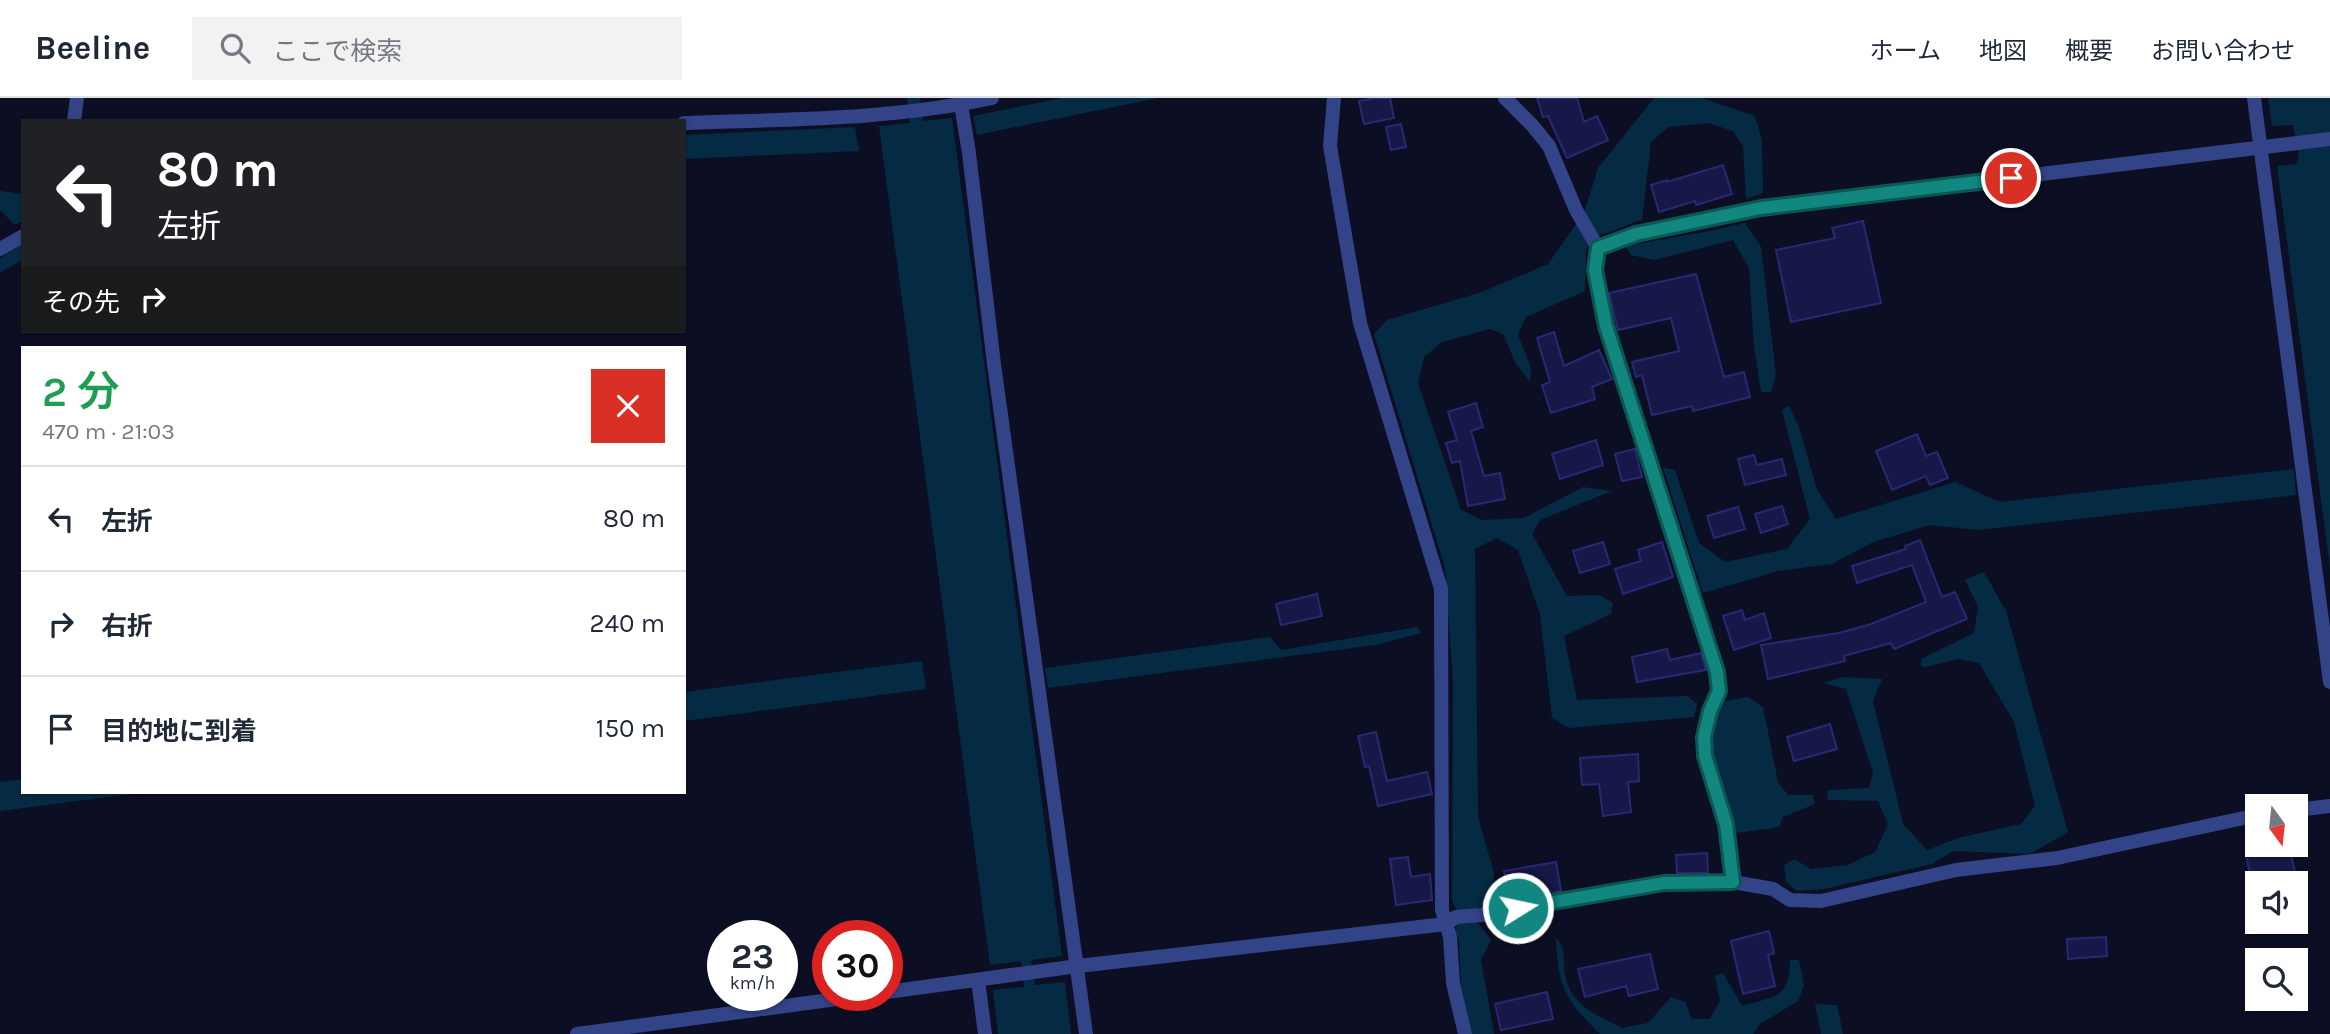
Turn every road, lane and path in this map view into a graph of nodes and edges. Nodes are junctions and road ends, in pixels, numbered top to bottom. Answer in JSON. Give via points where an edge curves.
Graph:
{"nodes":[{"id":1,"x":77,"y":98,"type":"edge"},
{"id":2,"x":992,"y":98,"type":"edge"},
{"id":3,"x":1334,"y":98,"type":"edge"},
{"id":4,"x":1506,"y":98,"type":"edge"},
{"id":5,"x":2254,"y":98,"type":"edge"},
{"id":6,"x":960,"y":101,"type":"edge"},
{"id":7,"x":74,"y":119,"type":"edge"},
{"id":8,"x":686,"y":123,"type":"edge"},
{"id":9,"x":2330,"y":139,"type":"edge"},
{"id":10,"x":2261,"y":148,"type":"junction"},
{"id":11,"x":21,"y":237,"type":"edge"},
{"id":12,"x":1598,"y":248,"type":"junction"},
{"id":13,"x":0,"y":249,"type":"edge"},
{"id":14,"x":2330,"y":682,"type":"edge"},
{"id":15,"x":2330,"y":806,"type":"edge"},
{"id":16,"x":2308,"y":809,"type":"edge"},
{"id":17,"x":2245,"y":818,"type":"edge"},
{"id":18,"x":1733,"y":882,"type":"junction"},
{"id":19,"x":1451,"y":920,"type":"junction"},
{"id":20,"x":1078,"y":966,"type":"junction"},
{"id":21,"x":978,"y":980,"type":"junction"},
{"id":22,"x":903,"y":990,"type":"edge"},
{"id":23,"x":812,"y":1002,"type":"edge"},
{"id":24,"x":577,"y":1034,"type":"edge"},
{"id":25,"x":985,"y":1034,"type":"edge"},
{"id":26,"x":1086,"y":1034,"type":"edge"},
{"id":27,"x":1465,"y":1034,"type":"edge"}],
"edges":[{"from":1,"to":7,"type":"street"},
{"from":2,"to":6,"type":"street"},
{"from":3,"to":19,"type":"street","via":[[1330,146],[1360,323],[1441,589],[1441,910]]},
{"from":4,"to":12,"type":"street","via":[[1549,146]]},
{"from":5,"to":10,"type":"street"},
{"from":6,"to":8,"type":"street","via":[[865,116]]},
{"from":6,"to":20,"type":"street"},
{"from":9,"to":10,"type":"street"},
{"from":10,"to":12,"type":"street","via":[[1761,208],[1636,234]]},
{"from":10,"to":14,"type":"street"},
{"from":11,"to":13,"type":"street"},
{"from":12,"to":18,"type":"street","via":[[1595,270],[1606,326],[1717,672],[1719,691],[1704,737],[1705,756],[1726,824]]},
{"from":15,"to":16,"type":"street"},
{"from":17,"to":18,"type":"street","via":[[2057,858],[1956,870],[1821,901],[1790,900],[1773,889]]},
{"from":18,"to":19,"type":"street","via":[[1664,883]]},
{"from":19,"to":20,"type":"street"},
{"from":19,"to":27,"type":"street","via":[[1453,983]]},
{"from":20,"to":21,"type":"street"},
{"from":20,"to":26,"type":"street"},
{"from":21,"to":22,"type":"street"},
{"from":21,"to":25,"type":"street"},
{"from":23,"to":24,"type":"street"}]}
